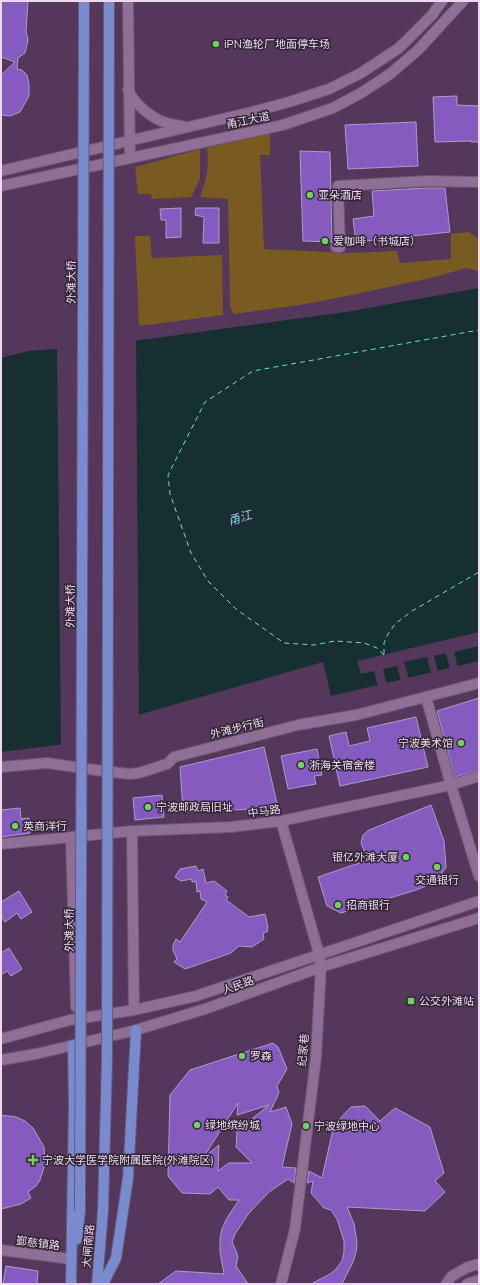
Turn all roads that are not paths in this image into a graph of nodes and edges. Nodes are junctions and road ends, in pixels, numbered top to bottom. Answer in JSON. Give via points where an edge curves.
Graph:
{"nodes":[{"id":1,"x":84,"y":1,"type":"edge"},
{"id":2,"x":108,"y":1,"type":"edge"},
{"id":3,"x":128,"y":1,"type":"edge"},
{"id":4,"x":442,"y":1,"type":"edge"},
{"id":5,"x":463,"y":1,"type":"edge"},
{"id":6,"x":128,"y":90,"type":"junction"},
{"id":7,"x":188,"y":127,"type":"junction"},
{"id":8,"x":129,"y":142,"type":"junction"},
{"id":9,"x":130,"y":158,"type":"junction"},
{"id":10,"x":1,"y":171,"type":"edge"},
{"id":11,"x":479,"y":182,"type":"edge"},
{"id":12,"x":1,"y":186,"type":"edge"},
{"id":13,"x":336,"y":247,"type":"dead end"},
{"id":14,"x":479,"y":683,"type":"edge"},
{"id":15,"x":426,"y":697,"type":"junction"},
{"id":16,"x":1,"y":767,"type":"edge"},
{"id":17,"x":479,"y":776,"type":"edge"},
{"id":18,"x":451,"y":785,"type":"junction"},
{"id":19,"x":281,"y":821,"type":"junction"},
{"id":20,"x":132,"y":831,"type":"junction"},
{"id":21,"x":72,"y":838,"type":"junction"},
{"id":22,"x":1,"y":844,"type":"edge"},
{"id":23,"x":479,"y":876,"type":"edge"},
{"id":24,"x":479,"y":901,"type":"edge"},
{"id":25,"x":479,"y":918,"type":"edge"},
{"id":26,"x":319,"y":954,"type":"junction"},
{"id":27,"x":321,"y":967,"type":"junction"},
{"id":28,"x":134,"y":1010,"type":"junction"},
{"id":29,"x":76,"y":1019,"type":"junction"},
{"id":30,"x":136,"y":1030,"type":"junction"},
{"id":31,"x":1,"y":1039,"type":"edge"},
{"id":32,"x":73,"y":1045,"type":"junction"},
{"id":33,"x":1,"y":1060,"type":"edge"},
{"id":34,"x":80,"y":1211,"type":"joint"},
{"id":35,"x":1,"y":1250,"type":"edge"},
{"id":36,"x":71,"y":1259,"type":"junction"},
{"id":37,"x":479,"y":1264,"type":"edge"},
{"id":38,"x":479,"y":1280,"type":"edge"},
{"id":39,"x":72,"y":1284,"type":"edge"},
{"id":40,"x":97,"y":1284,"type":"edge"},
{"id":41,"x":103,"y":1284,"type":"edge"},
{"id":42,"x":281,"y":1284,"type":"edge"},
{"id":43,"x":446,"y":1284,"type":"edge"},
{"id":44,"x":467,"y":1284,"type":"edge"}],
"edges":[{"from":1,"to":34,"type":"main road","name":"外滩大桥","bridge":true},
{"from":2,"to":40,"type":"main road","name":"大闸南路","bridge":true,"via":[[107,1060],[104,1210]]},
{"from":3,"to":6,"type":"street"},
{"from":4,"to":7,"type":"street","name":"甬江大道","via":[[432,15],[399,48],[329,89],[252,112]]},
{"from":5,"to":9,"type":"street","name":"甬江大道","via":[[418,50],[390,74],[333,108],[283,125]]},
{"from":6,"to":7,"type":"street","via":[[149,114],[161,121]]},
{"from":6,"to":8,"type":"street"},
{"from":7,"to":8,"type":"street","name":"甬江大道"},
{"from":8,"to":9,"type":"street"},
{"from":8,"to":10,"type":"street","name":"甬江大道"},
{"from":9,"to":12,"type":"street","name":"甬江大道"},
{"from":11,"to":13,"type":"street","via":[[426,181],[338,186],[340,247]]},
{"from":14,"to":15,"type":"street","name":"外滩步行街"},
{"from":15,"to":16,"type":"street","name":"外滩步行街","via":[[356,716],[298,725],[174,757],[167,764],[139,773],[47,764]]},
{"from":15,"to":18,"type":"street"},
{"from":17,"to":18,"type":"street","name":"中马路"},
{"from":18,"to":19,"type":"street","name":"中马路"},
{"from":18,"to":23,"type":"street"},
{"from":19,"to":20,"type":"street","name":"中马路","via":[[231,827]]},
{"from":19,"to":26,"type":"street","name":"纪家巷"},
{"from":20,"to":21,"type":"street","name":"中马路"},
{"from":20,"to":28,"type":"street"},
{"from":21,"to":22,"type":"street","name":"中马路"},
{"from":21,"to":29,"type":"street"},
{"from":24,"to":26,"type":"street","name":"人民路"},
{"from":25,"to":27,"type":"street","name":"人民路"},
{"from":26,"to":27,"type":"street","name":"纪家巷"},
{"from":26,"to":28,"type":"street","name":"人民路","via":[[196,996]]},
{"from":27,"to":30,"type":"street","name":"人民路","via":[[205,1009]]},
{"from":27,"to":42,"type":"street","name":"纪家巷","via":[[316,1057],[295,1229]]},
{"from":28,"to":29,"type":"street","name":"人民路"},
{"from":29,"to":31,"type":"street","name":"人民路"},
{"from":30,"to":32,"type":"street","name":"人民路"},
{"from":30,"to":41,"type":"main road","via":[[128,1178],[116,1258]]},
{"from":32,"to":33,"type":"street","name":"人民路"},
{"from":32,"to":36,"type":"main road"},
{"from":34,"to":39,"type":"main road","name":"大闸南路"},
{"from":35,"to":36,"type":"street","name":"鄞慈镇路"},
{"from":36,"to":39,"type":"main road"},
{"from":37,"to":43,"type":"street","via":[[452,1276]]},
{"from":38,"to":44,"type":"street"}]}
